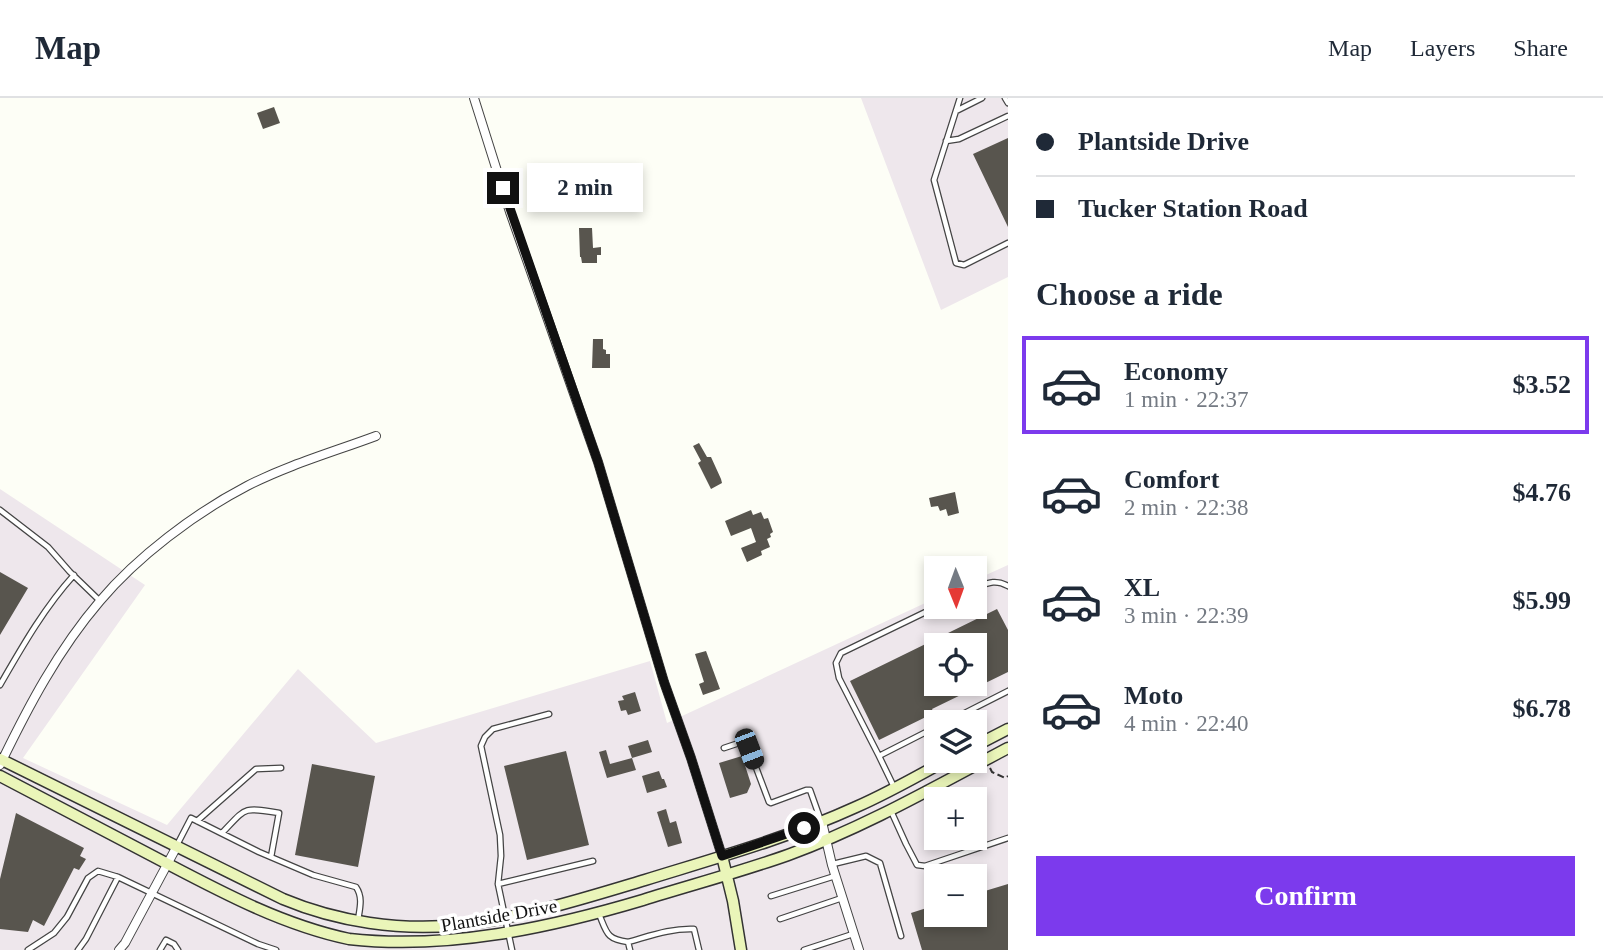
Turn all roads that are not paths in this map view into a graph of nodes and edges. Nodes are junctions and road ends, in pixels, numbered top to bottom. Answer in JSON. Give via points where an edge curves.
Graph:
{"nodes":[{"id":1,"x":474,"y":98,"type":"edge"},
{"id":2,"x":960,"y":98,"type":"edge"},
{"id":3,"x":982,"y":98,"type":"edge"},
{"id":4,"x":1005,"y":98,"type":"edge"},
{"id":5,"x":1008,"y":103,"type":"edge"},
{"id":6,"x":956,"y":111,"type":"junction"},
{"id":7,"x":1008,"y":116,"type":"edge"},
{"id":8,"x":946,"y":141,"type":"junction"},
{"id":9,"x":1008,"y":243,"type":"edge"},
{"id":10,"x":376,"y":436,"type":"dead end"},
{"id":11,"x":0,"y":510,"type":"edge"},
{"id":12,"x":74,"y":575,"type":"junction"},
{"id":13,"x":987,"y":584,"type":"edge"},
{"id":14,"x":1008,"y":586,"type":"edge"},
{"id":15,"x":100,"y":601,"type":"junction"},
{"id":16,"x":924,"y":613,"type":"edge"},
{"id":17,"x":0,"y":685,"type":"edge"},
{"id":18,"x":1008,"y":691,"type":"edge"},
{"id":19,"x":971,"y":710,"type":"edge"},
{"id":20,"x":549,"y":714,"type":"dead end"},
{"id":21,"x":1008,"y":729,"type":"edge"},
{"id":22,"x":924,"y":733,"type":"edge"},
{"id":23,"x":987,"y":740,"type":"edge"},
{"id":24,"x":724,"y":748,"type":"dead end"},
{"id":25,"x":1008,"y":748,"type":"edge"},
{"id":26,"x":879,"y":756,"type":"junction"},
{"id":27,"x":1,"y":761,"type":"edge"},
{"id":28,"x":281,"y":768,"type":"dead end"},
{"id":29,"x":924,"y":773,"type":"edge"},
{"id":30,"x":951,"y":773,"type":"edge"},
{"id":31,"x":0,"y":776,"type":"edge"},
{"id":32,"x":953,"y":777,"type":"junction"},
{"id":33,"x":895,"y":788,"type":"junction"},
{"id":34,"x":891,"y":811,"type":"junction"},
{"id":35,"x":197,"y":821,"type":"junction"},
{"id":36,"x":821,"y":822,"type":"junction"},
{"id":37,"x":222,"y":833,"type":"junction"},
{"id":38,"x":1008,"y":838,"type":"edge"},
{"id":39,"x":826,"y":839,"type":"junction"},
{"id":40,"x":177,"y":846,"type":"junction"},
{"id":41,"x":722,"y":856,"type":"junction"},
{"id":42,"x":271,"y":857,"type":"junction"},
{"id":43,"x":593,"y":861,"type":"dead end"},
{"id":44,"x":167,"y":863,"type":"junction"},
{"id":45,"x":832,"y":864,"type":"junction"},
{"id":46,"x":727,"y":874,"type":"junction"},
{"id":47,"x":836,"y":876,"type":"junction"},
{"id":48,"x":118,"y":877,"type":"junction"},
{"id":49,"x":498,"y":884,"type":"junction"},
{"id":50,"x":152,"y":892,"type":"junction"},
{"id":51,"x":771,"y":896,"type":"dead end"},
{"id":52,"x":843,"y":898,"type":"junction"},
{"id":53,"x":599,"y":913,"type":"junction"},
{"id":54,"x":505,"y":916,"type":"junction"},
{"id":55,"x":780,"y":919,"type":"dead end"},
{"id":56,"x":358,"y":921,"type":"junction"},
{"id":57,"x":508,"y":934,"type":"junction"},
{"id":58,"x":854,"y":934,"type":"junction"},
{"id":59,"x":901,"y":936,"type":"dead end"},
{"id":60,"x":628,"y":942,"type":"junction"},
{"id":61,"x":28,"y":950,"type":"edge"},
{"id":62,"x":78,"y":950,"type":"edge"},
{"id":63,"x":119,"y":950,"type":"edge"},
{"id":64,"x":160,"y":950,"type":"edge"},
{"id":65,"x":178,"y":950,"type":"edge"},
{"id":66,"x":276,"y":950,"type":"edge"},
{"id":67,"x":512,"y":950,"type":"edge"},
{"id":68,"x":630,"y":950,"type":"edge"},
{"id":69,"x":699,"y":950,"type":"edge"},
{"id":70,"x":740,"y":950,"type":"edge"},
{"id":71,"x":804,"y":950,"type":"edge"},
{"id":72,"x":859,"y":950,"type":"edge"}],
"edges":[{"from":1,"to":41,"type":"street","via":[[598,462]]},
{"from":2,"to":6,"type":"lane"},
{"from":3,"to":6,"type":"lane"},
{"from":4,"to":5,"type":"lane"},
{"from":6,"to":8,"type":"lane"},
{"from":7,"to":8,"type":"lane"},
{"from":8,"to":9,"type":"lane","via":[[934,180],[956,263],[964,265]]},
{"from":10,"to":15,"type":"street","via":[[247,486],[207,509],[165,539]]},
{"from":11,"to":12,"type":"lane","via":[[48,547]]},
{"from":12,"to":15,"type":"lane"},
{"from":12,"to":17,"type":"lane"},
{"from":13,"to":14,"type":"lane"},
{"from":15,"to":27,"type":"street","via":[[41,685]]},
{"from":16,"to":26,"type":"lane","via":[[841,653],[836,663],[839,678]]},
{"from":18,"to":19,"type":"lane"},
{"from":20,"to":49,"type":"lane","via":[[493,729],[481,746],[500,835]]},
{"from":21,"to":23,"type":"street"},
{"from":22,"to":26,"type":"lane"},
{"from":24,"to":36,"type":"lane","via":[[739,743],[749,749],[771,803],[810,790]]},
{"from":25,"to":32,"type":"street","name":"Plantside Drive"},
{"from":26,"to":33,"type":"lane"},
{"from":27,"to":40,"type":"street","name":"Plantside Drive"},
{"from":28,"to":35,"type":"lane","via":[[256,769]]},
{"from":29,"to":33,"type":"street","name":"Plantside Drive"},
{"from":30,"to":32,"type":"street"},
{"from":31,"to":44,"type":"street","name":"Plantside Drive"},
{"from":32,"to":34,"type":"street","name":"Plantside Drive"},
{"from":33,"to":36,"type":"street","name":"Plantside Drive"},
{"from":34,"to":38,"type":"lane","via":[[917,865]]},
{"from":34,"to":39,"type":"street","name":"Plantside Drive"},
{"from":35,"to":37,"type":"lane"},
{"from":35,"to":40,"type":"lane","via":[[191,818]]},
{"from":36,"to":39,"type":"street"},
{"from":36,"to":41,"type":"street","name":"Plantside Drive"},
{"from":37,"to":42,"type":"lane"},
{"from":37,"to":42,"type":"lane","via":[[251,808],[279,813]]},
{"from":39,"to":45,"type":"street"},
{"from":39,"to":46,"type":"street","name":"Plantside Drive"},
{"from":40,"to":44,"type":"street"},
{"from":40,"to":56,"type":"street","name":"Plantside Drive","via":[[283,899]]},
{"from":41,"to":46,"type":"street"},
{"from":41,"to":54,"type":"street","name":"Plantside Drive","via":[[598,894]]},
{"from":42,"to":56,"type":"lane","via":[[356,887],[360,893]]},
{"from":43,"to":49,"type":"lane"},
{"from":44,"to":50,"type":"street"},
{"from":44,"to":57,"type":"street","name":"Plantside Drive","via":[[276,917],[350,939],[428,945]]},
{"from":45,"to":47,"type":"street"},
{"from":45,"to":59,"type":"lane","via":[[866,856],[880,863]]},
{"from":46,"to":53,"type":"street","name":"Plantside Drive"},
{"from":46,"to":70,"type":"street"},
{"from":47,"to":51,"type":"lane"},
{"from":47,"to":52,"type":"street"},
{"from":48,"to":50,"type":"lane"},
{"from":48,"to":61,"type":"lane","via":[[98,871],[88,878],[54,933]]},
{"from":48,"to":62,"type":"lane"},
{"from":49,"to":54,"type":"lane"},
{"from":50,"to":63,"type":"street"},
{"from":50,"to":66,"type":"lane"},
{"from":52,"to":55,"type":"lane"},
{"from":52,"to":58,"type":"street"},
{"from":53,"to":57,"type":"street","name":"Plantside Drive"},
{"from":53,"to":60,"type":"lane","via":[[607,934]]},
{"from":54,"to":56,"type":"street","name":"Plantside Drive","via":[[430,926]]},
{"from":54,"to":57,"type":"lane"},
{"from":57,"to":67,"type":"lane"},
{"from":58,"to":71,"type":"lane"},
{"from":58,"to":72,"type":"street"},
{"from":60,"to":68,"type":"lane"},
{"from":60,"to":69,"type":"lane","via":[[669,930],[694,929]]},
{"from":64,"to":65,"type":"lane","via":[[166,940]]}]}
